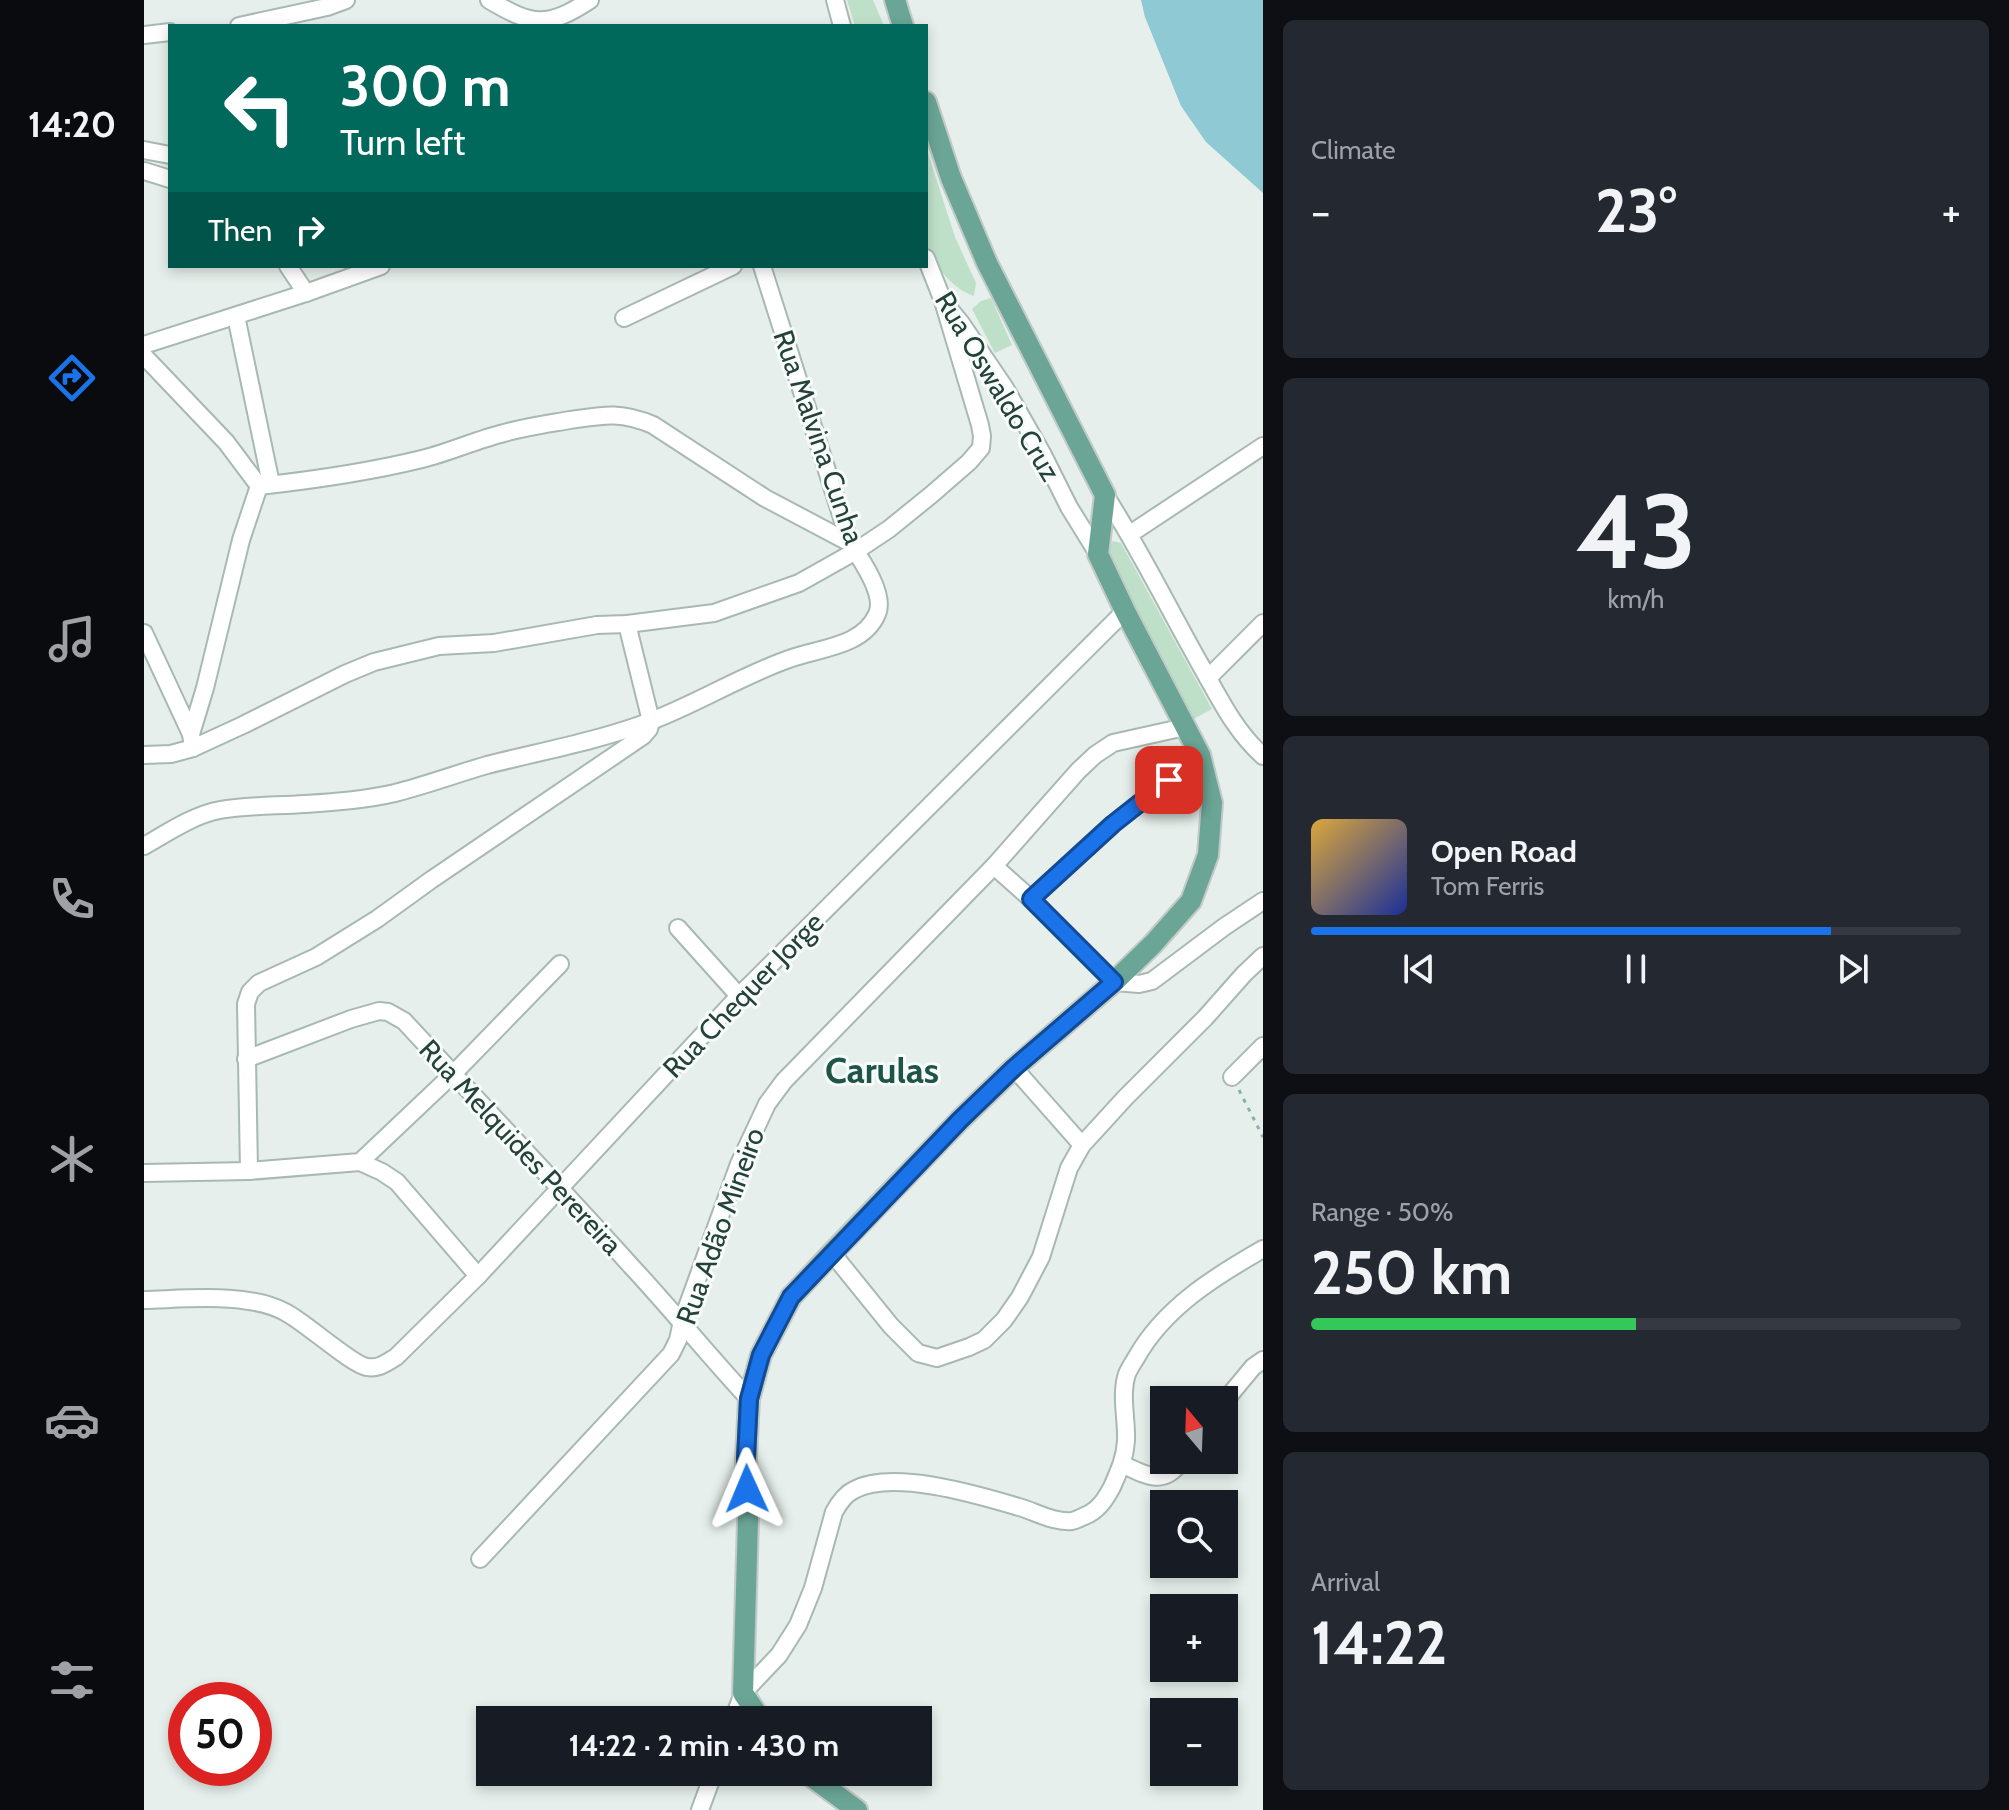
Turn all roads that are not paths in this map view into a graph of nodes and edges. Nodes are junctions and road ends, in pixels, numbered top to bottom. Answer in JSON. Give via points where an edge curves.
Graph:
{"nodes":[{"id":1,"x":346,"y":0,"type":"edge"},
{"id":2,"x":489,"y":0,"type":"edge"},
{"id":3,"x":590,"y":0,"type":"edge"},
{"id":4,"x":835,"y":0,"type":"edge"},
{"id":5,"x":895,"y":0,"type":"edge"},
{"id":6,"x":248,"y":24,"type":"edge"},
{"id":7,"x":841,"y":24,"type":"edge"},
{"id":8,"x":902,"y":24,"type":"edge"},
{"id":9,"x":168,"y":32,"type":"edge"},
{"id":10,"x":144,"y":35,"type":"edge"},
{"id":11,"x":928,"y":108,"type":"edge"},
{"id":12,"x":144,"y":150,"type":"edge"},
{"id":13,"x":168,"y":155,"type":"edge"},
{"id":14,"x":144,"y":171,"type":"edge"},
{"id":15,"x":168,"y":178,"type":"edge"},
{"id":16,"x":928,"y":263,"type":"edge"},
{"id":17,"x":289,"y":268,"type":"edge"},
{"id":18,"x":375,"y":268,"type":"edge"},
{"id":19,"x":729,"y":268,"type":"edge"},
{"id":20,"x":763,"y":268,"type":"edge"},
{"id":21,"x":306,"y":293,"type":"junction"},
{"id":22,"x":943,"y":301,"type":"junction"},
{"id":23,"x":236,"y":316,"type":"junction"},
{"id":24,"x":624,"y":318,"type":"dead end"},
{"id":25,"x":144,"y":345,"type":"edge"},
{"id":26,"x":144,"y":356,"type":"edge"},
{"id":27,"x":1263,"y":446,"type":"edge"},
{"id":28,"x":265,"y":485,"type":"junction"},
{"id":29,"x":1105,"y":495,"type":"junction"},
{"id":30,"x":1130,"y":534,"type":"junction"},
{"id":31,"x":853,"y":547,"type":"junction"},
{"id":32,"x":1098,"y":554,"type":"junction"},
{"id":33,"x":1125,"y":611,"type":"junction"},
{"id":34,"x":1263,"y":623,"type":"edge"},
{"id":35,"x":627,"y":624,"type":"junction"},
{"id":36,"x":144,"y":633,"type":"edge"},
{"id":37,"x":1208,"y":678,"type":"junction"},
{"id":38,"x":651,"y":721,"type":"junction"},
{"id":39,"x":1185,"y":727,"type":"junction"},
{"id":40,"x":192,"y":741,"type":"junction"},
{"id":41,"x":144,"y":755,"type":"edge"},
{"id":42,"x":1200,"y":755,"type":"junction"},
{"id":43,"x":1263,"y":756,"type":"edge"},
{"id":44,"x":144,"y":846,"type":"edge"},
{"id":45,"x":994,"y":866,"type":"junction"},
{"id":46,"x":1031,"y":899,"type":"junction"},
{"id":47,"x":1263,"y":901,"type":"edge"},
{"id":48,"x":678,"y":928,"type":"dead end"},
{"id":49,"x":1263,"y":956,"type":"edge"},
{"id":50,"x":560,"y":964,"type":"dead end"},
{"id":51,"x":1114,"y":982,"type":"junction"},
{"id":52,"x":739,"y":996,"type":"junction"},
{"id":53,"x":1263,"y":1046,"type":"edge"},
{"id":54,"x":246,"y":1059,"type":"junction"},
{"id":55,"x":1014,"y":1068,"type":"junction"},
{"id":56,"x":453,"y":1074,"type":"junction"},
{"id":57,"x":1232,"y":1077,"type":"road end"},
{"id":58,"x":1082,"y":1145,"type":"junction"},
{"id":59,"x":360,"y":1162,"type":"junction"},
{"id":60,"x":249,"y":1171,"type":"junction"},
{"id":61,"x":144,"y":1173,"type":"edge"},
{"id":62,"x":560,"y":1187,"type":"junction"},
{"id":63,"x":1263,"y":1249,"type":"edge"},
{"id":64,"x":832,"y":1253,"type":"junction"},
{"id":65,"x":478,"y":1276,"type":"junction"},
{"id":66,"x":144,"y":1300,"type":"edge"},
{"id":67,"x":682,"y":1321,"type":"junction"},
{"id":68,"x":1263,"y":1360,"type":"edge"},
{"id":69,"x":1237,"y":1386,"type":"edge"},
{"id":70,"x":749,"y":1399,"type":"junction"},
{"id":71,"x":1122,"y":1464,"type":"junction"},
{"id":72,"x":1169,"y":1474,"type":"edge"},
{"id":73,"x":480,"y":1559,"type":"dead end"},
{"id":74,"x":743,"y":1693,"type":"junction"},
{"id":75,"x":738,"y":1706,"type":"edge"},
{"id":76,"x":752,"y":1706,"type":"edge"},
{"id":77,"x":709,"y":1786,"type":"edge"},
{"id":78,"x":824,"y":1786,"type":"edge"},
{"id":79,"x":700,"y":1810,"type":"edge"},
{"id":80,"x":857,"y":1810,"type":"edge"}],
"edges":[{"from":1,"to":6,"type":"street"},
{"from":2,"to":3,"type":"street","via":[[524,19],[549,20]]},
{"from":4,"to":7,"type":"street"},
{"from":5,"to":8,"type":"main road"},
{"from":9,"to":10,"type":"street"},
{"from":11,"to":29,"type":"main road","via":[[987,263]]},
{"from":12,"to":13,"type":"street"},
{"from":14,"to":15,"type":"street"},
{"from":16,"to":22,"type":"street","name":"Rua Oswaldo Cruz"},
{"from":17,"to":21,"type":"street"},
{"from":18,"to":21,"type":"street"},
{"from":19,"to":24,"type":"street"},
{"from":20,"to":31,"type":"street","name":"Rua Malvina Cunha"},
{"from":21,"to":23,"type":"street"},
{"from":22,"to":31,"type":"street","via":[[980,425],[981,448],[889,529]]},
{"from":22,"to":32,"type":"street","name":"Rua Oswaldo Cruz","via":[[1005,388]]},
{"from":23,"to":25,"type":"street"},
{"from":23,"to":28,"type":"street"},
{"from":26,"to":28,"type":"street"},
{"from":27,"to":30,"type":"street"},
{"from":28,"to":31,"type":"street","via":[[398,465],[531,426],[620,415],[653,425]]},
{"from":28,"to":40,"type":"street","via":[[241,540]]},
{"from":29,"to":30,"type":"street"},
{"from":29,"to":32,"type":"main road"},
{"from":30,"to":37,"type":"street"},
{"from":31,"to":35,"type":"street","via":[[799,583],[714,613]]},
{"from":31,"to":38,"type":"street","name":"Rua Malvina Cunha","via":[[880,607],[862,633],[789,659]]},
{"from":32,"to":33,"type":"main road"},
{"from":33,"to":39,"type":"main road"},
{"from":33,"to":52,"type":"street","name":"Rua Chequer Jorge"},
{"from":34,"to":37,"type":"street"},
{"from":35,"to":38,"type":"street"},
{"from":35,"to":40,"type":"street","via":[[439,646],[374,662],[243,725]]},
{"from":36,"to":40,"type":"street"},
{"from":37,"to":43,"type":"street","via":[[1235,726]]},
{"from":38,"to":44,"type":"street","via":[[360,800],[218,810]]},
{"from":38,"to":54,"type":"street","via":[[643,736],[617,755],[377,919],[316,957],[259,983],[246,1004]]},
{"from":39,"to":42,"type":"main road"},
{"from":39,"to":45,"type":"street","name":"Rua Adão Mineiro","via":[[1113,743],[1095,755]]},
{"from":40,"to":41,"type":"street","via":[[171,754]]},
{"from":42,"to":46,"type":"street"},
{"from":42,"to":51,"type":"main road","via":[[1212,803],[1208,855],[1191,901]]},
{"from":45,"to":46,"type":"street"},
{"from":45,"to":67,"type":"street","name":"Rua Adão Mineiro","via":[[767,1104],[739,1164]]},
{"from":46,"to":51,"type":"street"},
{"from":47,"to":51,"type":"street","via":[[1152,981]]},
{"from":48,"to":52,"type":"street"},
{"from":49,"to":58,"type":"street"},
{"from":50,"to":56,"type":"street"},
{"from":51,"to":55,"type":"main road"},
{"from":52,"to":62,"type":"street","name":"Rua Chequer Jorge"},
{"from":53,"to":57,"type":"street"},
{"from":54,"to":56,"type":"street","name":"Rua Melquides Perereira","via":[[379,1011],[404,1021]]},
{"from":54,"to":60,"type":"street"},
{"from":55,"to":58,"type":"street"},
{"from":55,"to":64,"type":"main road"},
{"from":56,"to":59,"type":"street"},
{"from":56,"to":62,"type":"street","name":"Rua Melquides Perereira"},
{"from":58,"to":64,"type":"street","via":[[1069,1168],[1041,1257],[1020,1297],[984,1340],[969,1347],[937,1358],[918,1353]]},
{"from":59,"to":60,"type":"street"},
{"from":59,"to":65,"type":"street","via":[[397,1182]]},
{"from":60,"to":61,"type":"street"},
{"from":62,"to":65,"type":"street","name":"Rua Chequer Jorge"},
{"from":62,"to":67,"type":"street","name":"Rua Melquides Perereira"},
{"from":63,"to":71,"type":"street","via":[[1198,1290],[1145,1343],[1127,1374]]},
{"from":64,"to":70,"type":"main road","via":[[791,1297],[761,1355]]},
{"from":65,"to":66,"type":"street","name":"Rua Chequer Jorge","via":[[396,1357],[369,1368],[267,1303]]},
{"from":67,"to":70,"type":"street","name":"Rua Melquides Perereira"},
{"from":67,"to":73,"type":"street","name":"Rua Adão Mineiro","via":[[678,1340],[662,1365]]},
{"from":68,"to":69,"type":"street"},
{"from":70,"to":74,"type":"main road"},
{"from":71,"to":72,"type":"street","via":[[1146,1475]]},
{"from":71,"to":74,"type":"street","via":[[1106,1499],[1072,1521],[930,1485],[873,1482],[851,1490],[834,1512],[798,1625],[779,1655]]},
{"from":74,"to":75,"type":"street"},
{"from":74,"to":76,"type":"main road"},
{"from":77,"to":79,"type":"street"},
{"from":78,"to":80,"type":"main road"}]}
